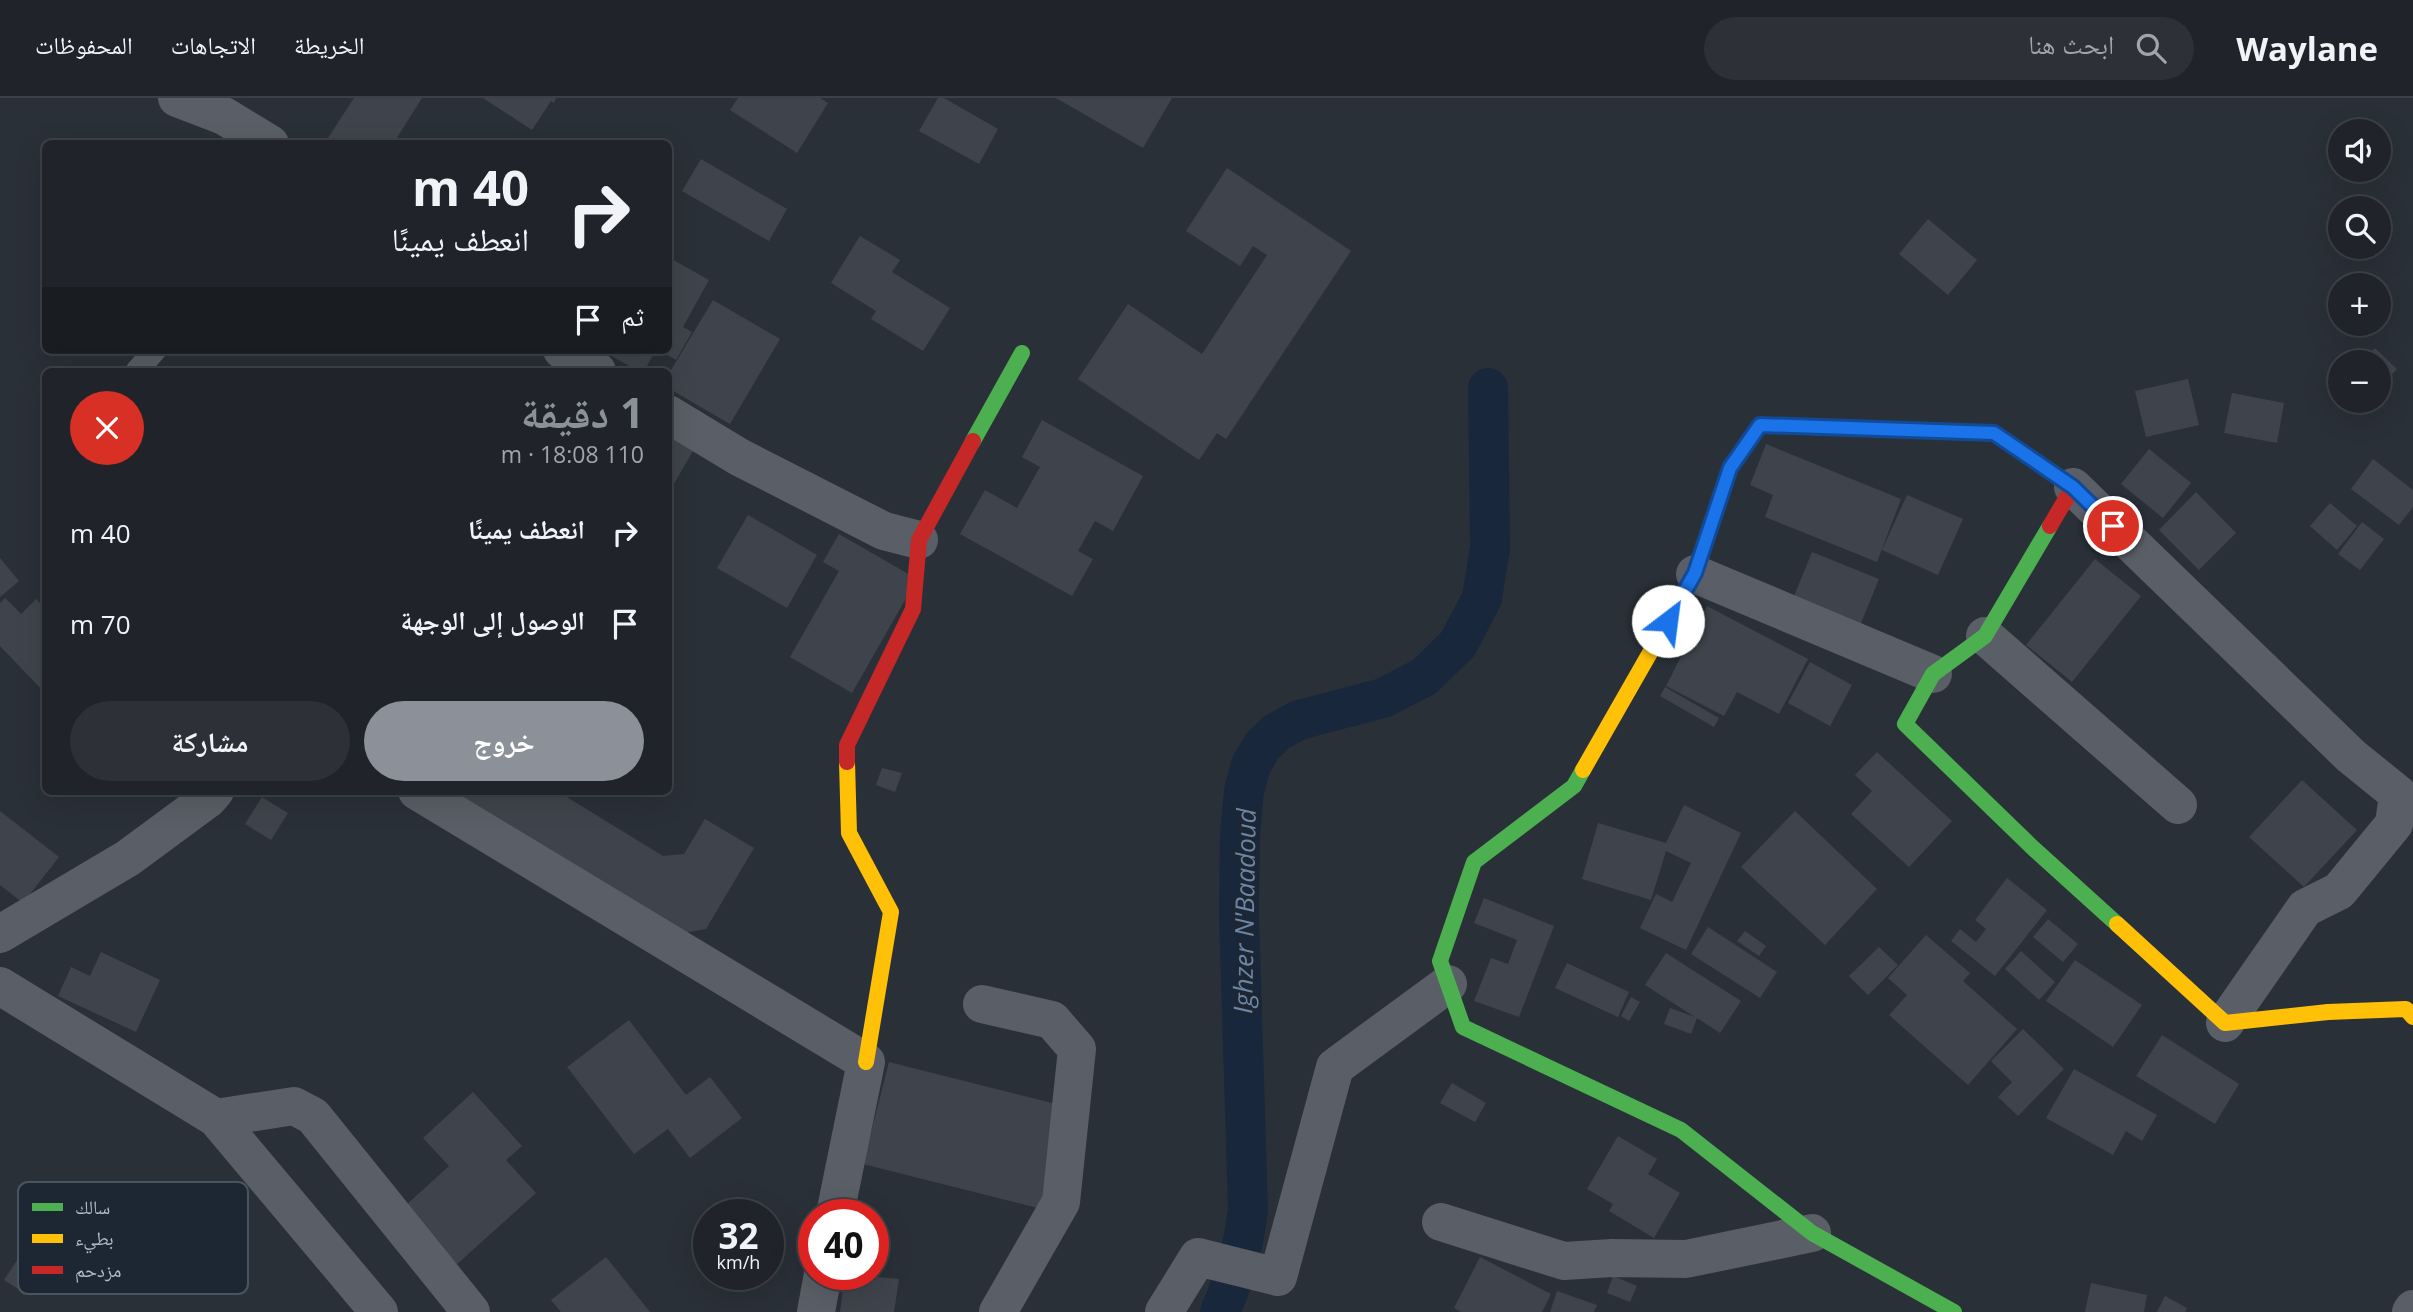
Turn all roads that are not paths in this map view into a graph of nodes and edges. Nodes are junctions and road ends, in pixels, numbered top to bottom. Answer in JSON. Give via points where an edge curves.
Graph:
{"nodes":[{"id":1,"x":177,"y":98,"type":"edge"},
{"id":2,"x":260,"y":140,"type":"edge"},
{"id":3,"x":1022,"y":353,"type":"dead end"},
{"id":4,"x":152,"y":354,"type":"edge"},
{"id":5,"x":569,"y":354,"type":"edge"},
{"id":6,"x":140,"y":368,"type":"edge"},
{"id":7,"x":592,"y":368,"type":"edge"},
{"id":8,"x":672,"y":416,"type":"edge"},
{"id":9,"x":2073,"y":487,"type":"junction"},
{"id":10,"x":919,"y":540,"type":"junction"},
{"id":11,"x":1695,"y":573,"type":"junction"},
{"id":12,"x":1985,"y":636,"type":"junction"},
{"id":13,"x":1933,"y":674,"type":"junction"},
{"id":14,"x":212,"y":795,"type":"edge"},
{"id":15,"x":424,"y":795,"type":"edge"},
{"id":16,"x":2178,"y":805,"type":"dead end"},
{"id":17,"x":0,"y":934,"type":"edge"},
{"id":18,"x":1448,"y":984,"type":"junction"},
{"id":19,"x":0,"y":986,"type":"edge"},
{"id":20,"x":982,"y":1004,"type":"dead end"},
{"id":21,"x":2413,"y":1017,"type":"edge"},
{"id":22,"x":2225,"y":1023,"type":"junction"},
{"id":23,"x":866,"y":1062,"type":"junction"},
{"id":24,"x":216,"y":1118,"type":"junction"},
{"id":25,"x":838,"y":1199,"type":"edge"},
{"id":26,"x":1441,"y":1222,"type":"dead end"},
{"id":27,"x":1812,"y":1233,"type":"junction"},
{"id":28,"x":820,"y":1290,"type":"edge"},
{"id":29,"x":379,"y":1312,"type":"edge"},
{"id":30,"x":471,"y":1312,"type":"edge"},
{"id":31,"x":816,"y":1312,"type":"edge"},
{"id":32,"x":998,"y":1312,"type":"edge"},
{"id":33,"x":1164,"y":1312,"type":"edge"},
{"id":34,"x":1954,"y":1312,"type":"edge"}],
"edges":[{"from":1,"to":2,"type":"street","via":[[224,116]]},
{"from":3,"to":10,"type":"street"},
{"from":4,"to":6,"type":"lane"},
{"from":5,"to":7,"type":"street"},
{"from":8,"to":10,"type":"street","via":[[739,457],[884,531]]},
{"from":9,"to":11,"type":"street","via":[[1994,433],[1760,425],[1730,468]]},
{"from":9,"to":12,"type":"street"},
{"from":9,"to":22,"type":"street","via":[[2351,756],[2398,794],[2394,824],[2339,891],[2305,908]]},
{"from":10,"to":23,"type":"street","via":[[913,609],[848,745],[849,833],[891,912]]},
{"from":11,"to":13,"type":"street"},
{"from":11,"to":18,"type":"street","via":[[1574,786],[1474,862],[1440,961]]},
{"from":12,"to":13,"type":"street"},
{"from":12,"to":16,"type":"street"},
{"from":13,"to":22,"type":"street","via":[[1905,724]]},
{"from":14,"to":17,"type":"street","via":[[128,858]]},
{"from":15,"to":23,"type":"street"},
{"from":18,"to":27,"type":"street","via":[[1463,1027],[1681,1130]]},
{"from":18,"to":33,"type":"street","via":[[1335,1067],[1278,1277],[1198,1257]]},
{"from":19,"to":24,"type":"street"},
{"from":20,"to":32,"type":"street","via":[[1052,1020],[1077,1049],[1061,1202]]},
{"from":21,"to":22,"type":"street","via":[[2406,1009]]},
{"from":23,"to":25,"type":"street"},
{"from":24,"to":29,"type":"street"},
{"from":24,"to":30,"type":"street","via":[[294,1106],[313,1116]]},
{"from":26,"to":27,"type":"street","via":[[1564,1261],[1686,1259]]},
{"from":27,"to":34,"type":"street"},
{"from":28,"to":31,"type":"street"}]}
